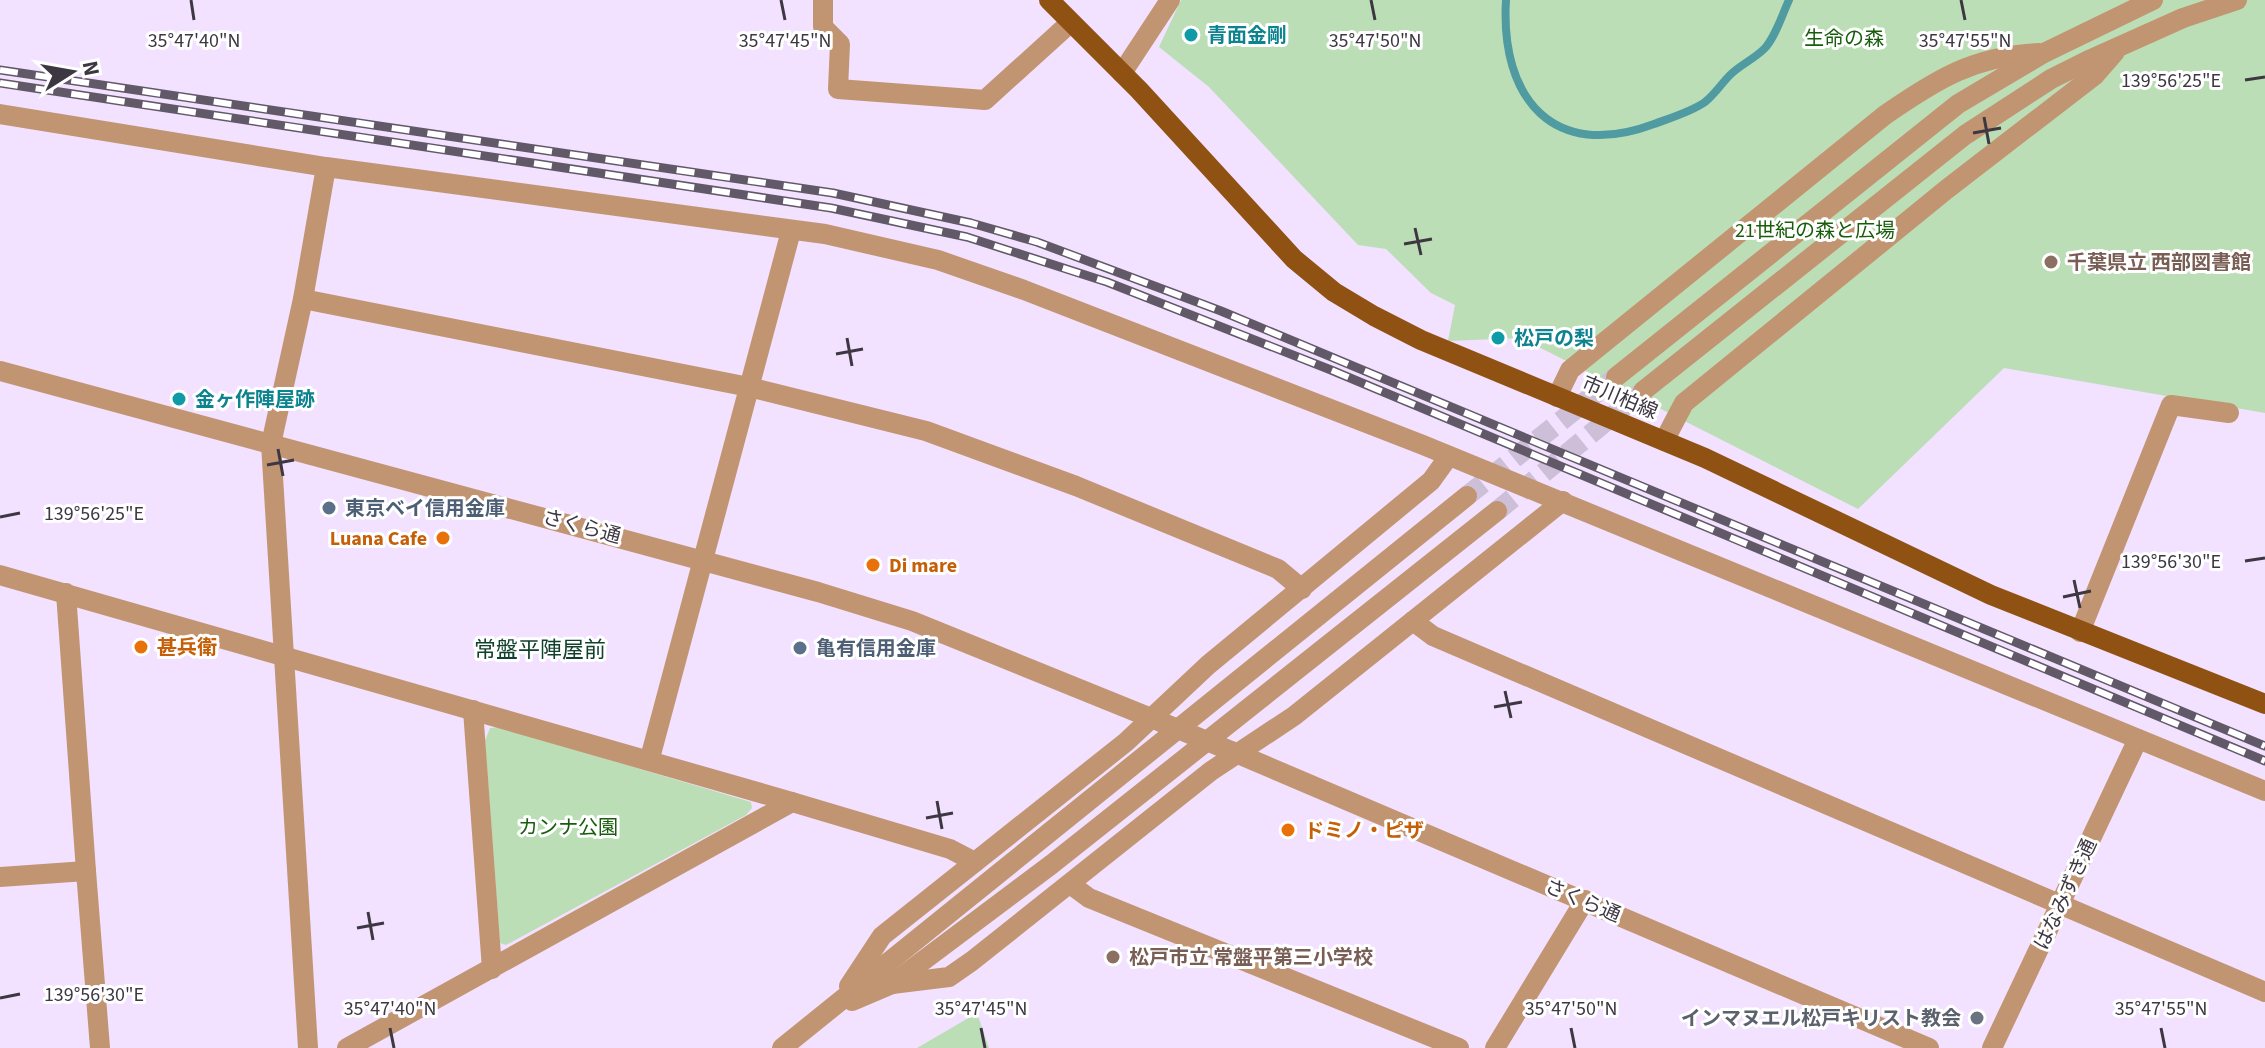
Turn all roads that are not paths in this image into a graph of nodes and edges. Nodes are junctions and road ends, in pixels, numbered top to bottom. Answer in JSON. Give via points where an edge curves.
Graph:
{"nodes":[{"id":1,"x":823,"y":0,"type":"edge"},
{"id":2,"x":1049,"y":0,"type":"edge"},
{"id":3,"x":1170,"y":0,"type":"edge"},
{"id":4,"x":2153,"y":0,"type":"edge"},
{"id":5,"x":2237,"y":0,"type":"edge"},
{"id":6,"x":1070,"y":23,"type":"junction"},
{"id":7,"x":2121,"y":46,"type":"junction"},
{"id":8,"x":2044,"y":53,"type":"junction"},
{"id":9,"x":1122,"y":73,"type":"junction"},
{"id":10,"x":0,"y":114,"type":"edge"},
{"id":11,"x":326,"y":167,"type":"junction"},
{"id":12,"x":791,"y":231,"type":"junction"},
{"id":13,"x":303,"y":299,"type":"junction"},
{"id":14,"x":0,"y":371,"type":"edge"},
{"id":15,"x":1616,"y":377,"type":"tunnel mouth"},
{"id":16,"x":749,"y":387,"type":"junction"},
{"id":17,"x":1643,"y":391,"type":"tunnel mouth"},
{"id":18,"x":1557,"y":397,"type":"junction"},
{"id":19,"x":2229,"y":413,"type":"dead end"},
{"id":20,"x":1664,"y":441,"type":"junction"},
{"id":21,"x":271,"y":444,"type":"junction"},
{"id":22,"x":1449,"y":456,"type":"junction"},
{"id":23,"x":1467,"y":496,"type":"tunnel mouth"},
{"id":24,"x":1563,"y":501,"type":"junction"},
{"id":25,"x":1497,"y":511,"type":"tunnel mouth"},
{"id":26,"x":703,"y":558,"type":"junction"},
{"id":27,"x":0,"y":575,"type":"edge"},
{"id":28,"x":1302,"y":589,"type":"junction"},
{"id":29,"x":66,"y":593,"type":"junction"},
{"id":30,"x":1413,"y":621,"type":"junction"},
{"id":31,"x":2080,"y":632,"type":"junction"},
{"id":32,"x":282,"y":654,"type":"junction"},
{"id":33,"x":2265,"y":704,"type":"edge"},
{"id":34,"x":473,"y":710,"type":"junction"},
{"id":35,"x":1156,"y":720,"type":"junction"},
{"id":36,"x":2138,"y":739,"type":"junction"},
{"id":37,"x":1234,"y":752,"type":"junction"},
{"id":38,"x":650,"y":758,"type":"junction"},
{"id":39,"x":2265,"y":791,"type":"edge"},
{"id":40,"x":792,"y":802,"type":"junction"},
{"id":41,"x":975,"y":862,"type":"junction"},
{"id":42,"x":86,"y":871,"type":"junction"},
{"id":43,"x":0,"y":877,"type":"edge"},
{"id":44,"x":1070,"y":884,"type":"junction"},
{"id":45,"x":1585,"y":900,"type":"junction"},
{"id":46,"x":2060,"y":906,"type":"junction"},
{"id":47,"x":492,"y":969,"type":"junction"},
{"id":48,"x":892,"y":984,"type":"junction"},
{"id":49,"x":2265,"y":992,"type":"edge"},
{"id":50,"x":834,"y":1009,"type":"junction"},
{"id":51,"x":100,"y":1048,"type":"edge"},
{"id":52,"x":308,"y":1048,"type":"edge"},
{"id":53,"x":347,"y":1048,"type":"edge"},
{"id":54,"x":782,"y":1048,"type":"edge"},
{"id":55,"x":1459,"y":1048,"type":"edge"},
{"id":56,"x":1495,"y":1048,"type":"edge"},
{"id":57,"x":1929,"y":1048,"type":"edge"},
{"id":58,"x":1992,"y":1048,"type":"edge"}],
"edges":[{"from":1,"to":6,"type":"street","via":[[823,27],[840,44],[838,89],[985,100]]},
{"from":2,"to":6,"type":"main road","name":"市川柏線"},
{"from":3,"to":9,"type":"street"},
{"from":4,"to":8,"type":"street"},
{"from":5,"to":7,"type":"street"},
{"from":6,"to":9,"type":"main road","name":"市川柏線"},
{"from":7,"to":17,"type":"street","via":[[2051,79],[1965,135]]},
{"from":7,"to":20,"type":"street","via":[[2095,75],[1684,403]]},
{"from":8,"to":15,"type":"street","via":[[1958,104]]},
{"from":8,"to":18,"type":"street","via":[[2003,55],[1968,65],[1885,115],[1570,370]]},
{"from":9,"to":18,"type":"main road","name":"市川柏線","via":[[1294,259],[1334,292],[1421,340]]},
{"from":10,"to":11,"type":"street"},
{"from":11,"to":12,"type":"street"},
{"from":11,"to":13,"type":"street"},
{"from":12,"to":16,"type":"street"},
{"from":12,"to":22,"type":"street","via":[[825,234],[967,270]]},
{"from":13,"to":16,"type":"street"},
{"from":13,"to":21,"type":"street"},
{"from":14,"to":21,"type":"street","name":"さくら通"},
{"from":16,"to":26,"type":"street"},
{"from":16,"to":28,"type":"street","via":[[939,436],[1076,486],[1278,569]]},
{"from":18,"to":20,"type":"main road","name":"市川柏線"},
{"from":19,"to":31,"type":"street","via":[[2171,405]]},
{"from":20,"to":31,"type":"main road","name":"市川柏線"},
{"from":21,"to":26,"type":"street","name":"さくら通"},
{"from":21,"to":32,"type":"street"},
{"from":22,"to":24,"type":"street"},
{"from":22,"to":28,"type":"street","via":[[1431,481]]},
{"from":23,"to":50,"type":"street"},
{"from":24,"to":30,"type":"street"},
{"from":24,"to":36,"type":"street"},
{"from":25,"to":48,"type":"street","via":[[1052,864]]},
{"from":26,"to":35,"type":"street","name":"さくら通","via":[[912,621]]},
{"from":26,"to":38,"type":"street"},
{"from":27,"to":29,"type":"street"},
{"from":28,"to":35,"type":"street","via":[[1208,665]]},
{"from":29,"to":32,"type":"street"},
{"from":29,"to":42,"type":"street"},
{"from":30,"to":37,"type":"street","via":[[1294,716]]},
{"from":30,"to":46,"type":"street","via":[[1433,636]]},
{"from":31,"to":33,"type":"main road","name":"市川柏線"},
{"from":32,"to":34,"type":"street"},
{"from":32,"to":52,"type":"street"},
{"from":34,"to":38,"type":"street"},
{"from":34,"to":47,"type":"street"},
{"from":35,"to":37,"type":"street","name":"さくら通","bridge":true},
{"from":35,"to":41,"type":"street"},
{"from":36,"to":39,"type":"street"},
{"from":36,"to":46,"type":"street","name":"はなみずき通"},
{"from":37,"to":44,"type":"street"},
{"from":37,"to":45,"type":"street","name":"さくら通"},
{"from":38,"to":40,"type":"street"},
{"from":40,"to":41,"type":"street","via":[[950,849]]},
{"from":40,"to":47,"type":"street"},
{"from":41,"to":50,"type":"street","via":[[882,936]]},
{"from":42,"to":43,"type":"street"},
{"from":42,"to":51,"type":"street"},
{"from":44,"to":48,"type":"street","via":[[949,977]]},
{"from":44,"to":55,"type":"street","via":[[1089,898]]},
{"from":45,"to":56,"type":"street"},
{"from":45,"to":57,"type":"street","name":"さくら通"},
{"from":46,"to":49,"type":"street"},
{"from":46,"to":58,"type":"street","name":"はなみずき通"},
{"from":47,"to":53,"type":"street"},
{"from":48,"to":50,"type":"street"},
{"from":50,"to":54,"type":"street"}]}
